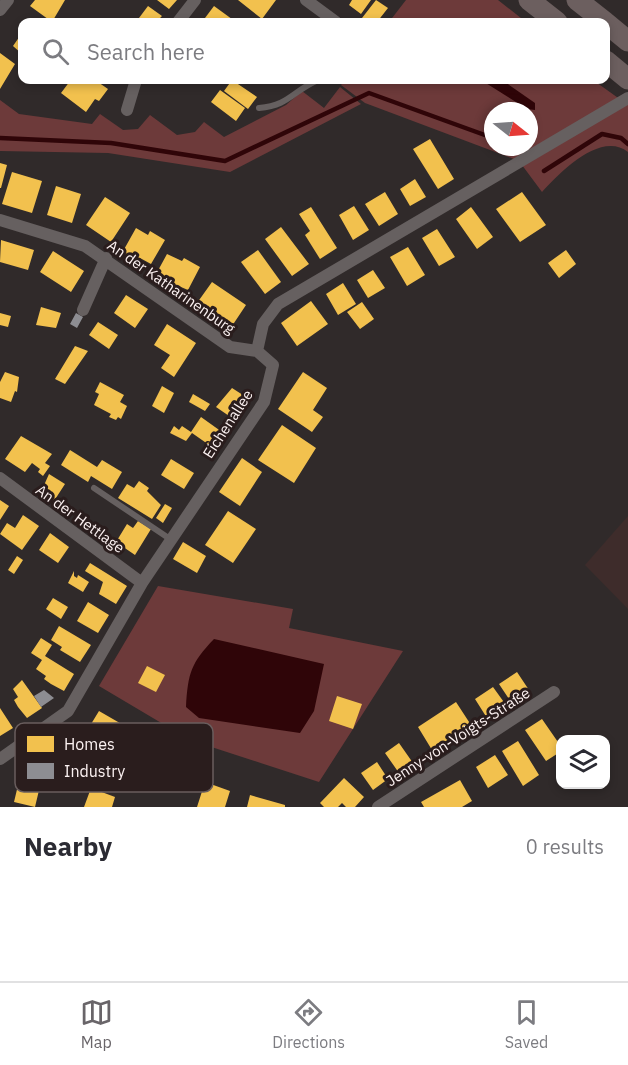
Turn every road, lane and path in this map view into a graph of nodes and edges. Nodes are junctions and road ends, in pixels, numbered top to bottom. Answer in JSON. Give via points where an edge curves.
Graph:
{"nodes":[{"id":1,"x":8,"y":0,"type":"edge"},
{"id":2,"x":195,"y":0,"type":"edge"},
{"id":3,"x":306,"y":0,"type":"edge"},
{"id":4,"x":530,"y":0,"type":"edge"},
{"id":5,"x":577,"y":0,"type":"edge"},
{"id":6,"x":0,"y":10,"type":"edge"},
{"id":7,"x":181,"y":18,"type":"edge"},
{"id":8,"x":331,"y":18,"type":"edge"},
{"id":9,"x":552,"y":18,"type":"edge"},
{"id":10,"x":599,"y":18,"type":"edge"},
{"id":11,"x":610,"y":27,"type":"edge"},
{"id":12,"x":628,"y":41,"type":"edge"},
{"id":13,"x":610,"y":64,"type":"edge"},
{"id":14,"x":628,"y":79,"type":"edge"},
{"id":15,"x":135,"y":84,"type":"edge"},
{"id":16,"x":309,"y":84,"type":"edge"},
{"id":17,"x":628,"y":98,"type":"edge"},
{"id":18,"x":258,"y":108,"type":"dead end"},
{"id":19,"x":127,"y":110,"type":"dead end"},
{"id":20,"x":0,"y":220,"type":"edge"},
{"id":21,"x":106,"y":258,"type":"junction"},
{"id":22,"x":82,"y":310,"type":"dead end"},
{"id":23,"x":257,"y":351,"type":"junction"},
{"id":24,"x":0,"y":478,"type":"edge"},
{"id":25,"x":94,"y":488,"type":"dead end"},
{"id":26,"x":170,"y":539,"type":"junction"},
{"id":27,"x":142,"y":583,"type":"junction"},
{"id":28,"x":554,"y":692,"type":"dead end"},
{"id":29,"x":51,"y":723,"type":"edge"},
{"id":30,"x":15,"y":748,"type":"edge"},
{"id":31,"x":0,"y":759,"type":"edge"},
{"id":32,"x":378,"y":807,"type":"edge"}],
"edges":[{"from":1,"to":6,"type":"street"},
{"from":2,"to":7,"type":"street"},
{"from":3,"to":8,"type":"street"},
{"from":4,"to":9,"type":"highway"},
{"from":5,"to":10,"type":"highway"},
{"from":11,"to":12,"type":"highway"},
{"from":13,"to":14,"type":"highway"},
{"from":15,"to":19,"type":"street"},
{"from":16,"to":18,"type":"lane","via":[[285,103]]},
{"from":17,"to":23,"type":"street","via":[[278,304],[263,324]]},
{"from":20,"to":21,"type":"street","name":"An der Katharinenburg","via":[[85,246]]},
{"from":21,"to":22,"type":"street"},
{"from":21,"to":23,"type":"street","name":"An der Katharinenburg","via":[[230,347]]},
{"from":23,"to":26,"type":"street","name":"Eichenallee","via":[[273,365],[264,402]]},
{"from":24,"to":27,"type":"street","name":"An der Hettlage"},
{"from":25,"to":26,"type":"lane"},
{"from":26,"to":27,"type":"street","name":"Eichenallee"},
{"from":27,"to":29,"type":"street","name":"Eichenallee","via":[[68,711]]},
{"from":28,"to":32,"type":"street","name":"Jenny-von-Voigts-Straße"},
{"from":30,"to":31,"type":"street","name":"Eichenallee"}]}
